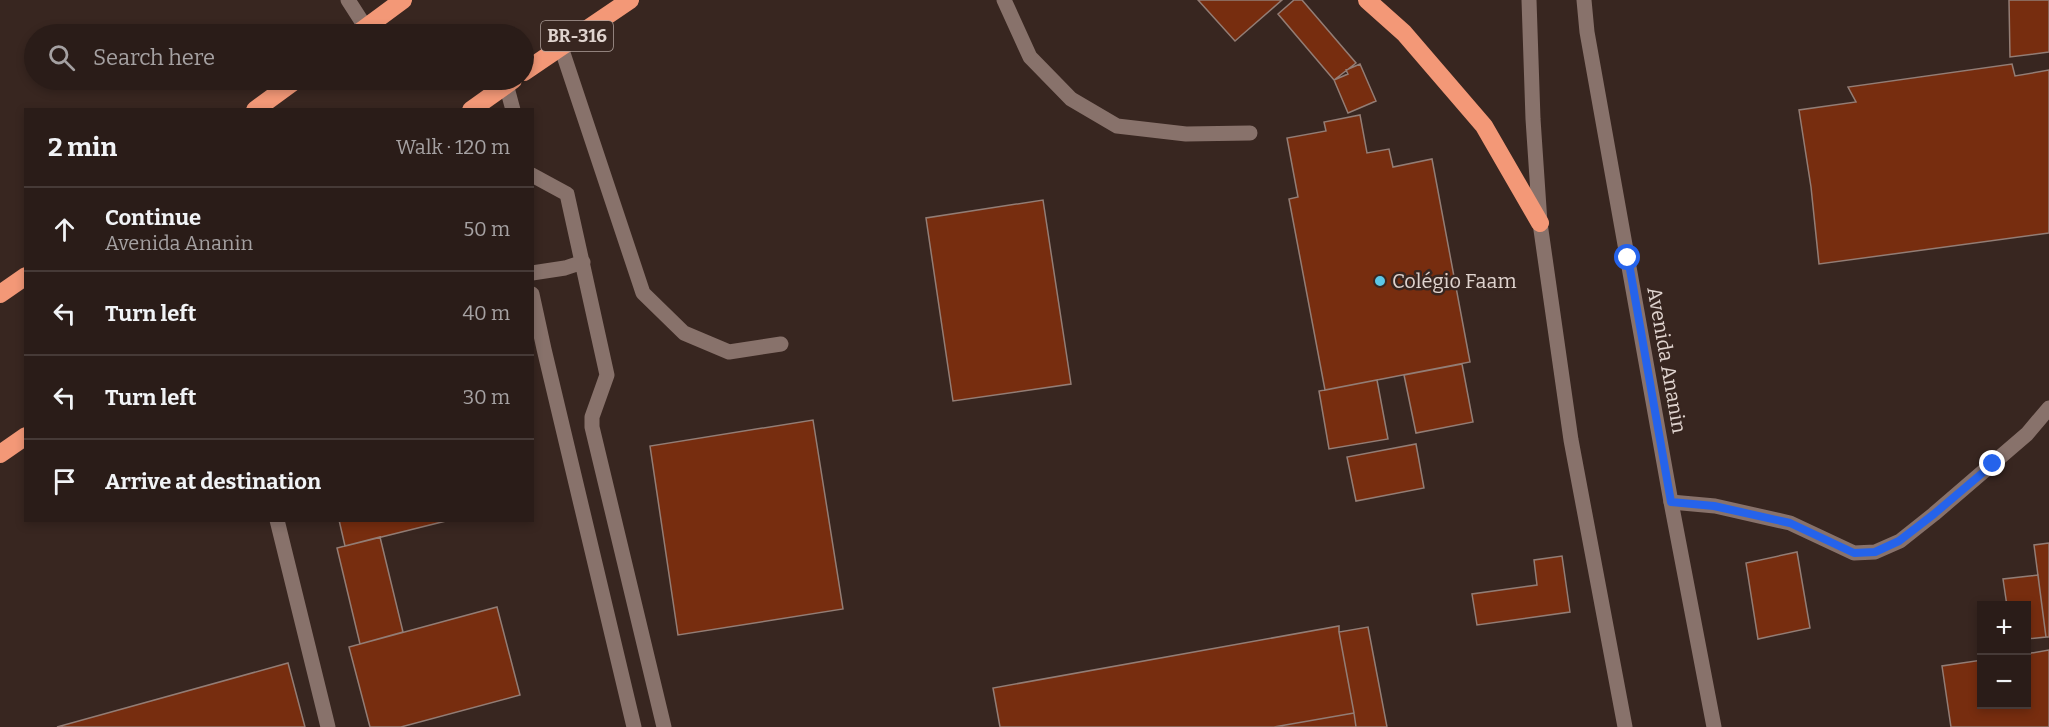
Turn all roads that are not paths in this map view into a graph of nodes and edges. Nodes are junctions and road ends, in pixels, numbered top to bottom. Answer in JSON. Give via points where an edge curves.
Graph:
{"nodes":[{"id":1,"x":348,"y":0,"type":"edge"},
{"id":2,"x":403,"y":0,"type":"edge"},
{"id":3,"x":630,"y":0,"type":"edge"},
{"id":4,"x":1004,"y":0,"type":"edge"},
{"id":5,"x":1367,"y":0,"type":"edge"},
{"id":6,"x":1529,"y":0,"type":"edge"},
{"id":7,"x":1584,"y":0,"type":"edge"},
{"id":8,"x":358,"y":24,"type":"edge"},
{"id":9,"x":370,"y":24,"type":"edge"},
{"id":10,"x":561,"y":47,"type":"junction"},
{"id":11,"x":534,"y":65,"type":"edge"},
{"id":12,"x":282,"y":90,"type":"edge"},
{"id":13,"x":498,"y":90,"type":"edge"},
{"id":14,"x":510,"y":90,"type":"edge"},
{"id":15,"x":258,"y":108,"type":"edge"},
{"id":16,"x":474,"y":108,"type":"edge"},
{"id":17,"x":513,"y":108,"type":"edge"},
{"id":18,"x":1250,"y":133,"type":"dead end"},
{"id":19,"x":534,"y":176,"type":"edge"},
{"id":20,"x":1540,"y":224,"type":"junction"},
{"id":21,"x":583,"y":262,"type":"junction"},
{"id":22,"x":534,"y":273,"type":"edge"},
{"id":23,"x":24,"y":277,"type":"edge"},
{"id":24,"x":0,"y":294,"type":"edge"},
{"id":25,"x":534,"y":303,"type":"edge"},
{"id":26,"x":781,"y":344,"type":"dead end"},
{"id":27,"x":2049,"y":408,"type":"edge"},
{"id":28,"x":592,"y":427,"type":"junction"},
{"id":29,"x":564,"y":433,"type":"junction"},
{"id":30,"x":24,"y":437,"type":"edge"},
{"id":31,"x":0,"y":454,"type":"edge"},
{"id":32,"x":1671,"y":502,"type":"junction"},
{"id":33,"x":277,"y":522,"type":"edge"},
{"id":34,"x":328,"y":727,"type":"edge"},
{"id":35,"x":634,"y":727,"type":"edge"},
{"id":36,"x":664,"y":727,"type":"edge"},
{"id":37,"x":1625,"y":727,"type":"edge"},
{"id":38,"x":1714,"y":727,"type":"edge"}],
"edges":[{"from":1,"to":8,"type":"main road"},
{"from":2,"to":9,"type":"highway"},
{"from":3,"to":10,"type":"highway","number":"BR-316"},
{"from":4,"to":18,"type":"main road","via":[[1030,57],[1071,99],[1117,126],[1186,134]]},
{"from":5,"to":20,"type":"highway","via":[[1404,33],[1484,126]]},
{"from":6,"to":20,"type":"main road"},
{"from":7,"to":32,"type":"main road","name":"Avenida Ananin"},
{"from":10,"to":11,"type":"highway","number":"BR-316"},
{"from":10,"to":26,"type":"main road","via":[[643,293],[684,333],[729,352]]},
{"from":12,"to":15,"type":"highway"},
{"from":13,"to":16,"type":"highway"},
{"from":14,"to":17,"type":"main road"},
{"from":19,"to":21,"type":"main road","via":[[567,194]]},
{"from":20,"to":37,"type":"main road","via":[[1571,440]]},
{"from":21,"to":22,"type":"main road"},
{"from":21,"to":28,"type":"main road","via":[[607,375]]},
{"from":23,"to":24,"type":"highway"},
{"from":25,"to":29,"type":"main road"},
{"from":27,"to":32,"type":"main road","via":[[2027,434],[1934,514],[1899,541],[1875,552],[1854,553],[1790,523],[1714,506]]},
{"from":28,"to":29,"type":"main road"},
{"from":28,"to":36,"type":"main road"},
{"from":29,"to":35,"type":"main road"},
{"from":30,"to":31,"type":"highway"},
{"from":32,"to":38,"type":"main road","name":"Avenida Ananin"},
{"from":33,"to":34,"type":"main road"}]}
